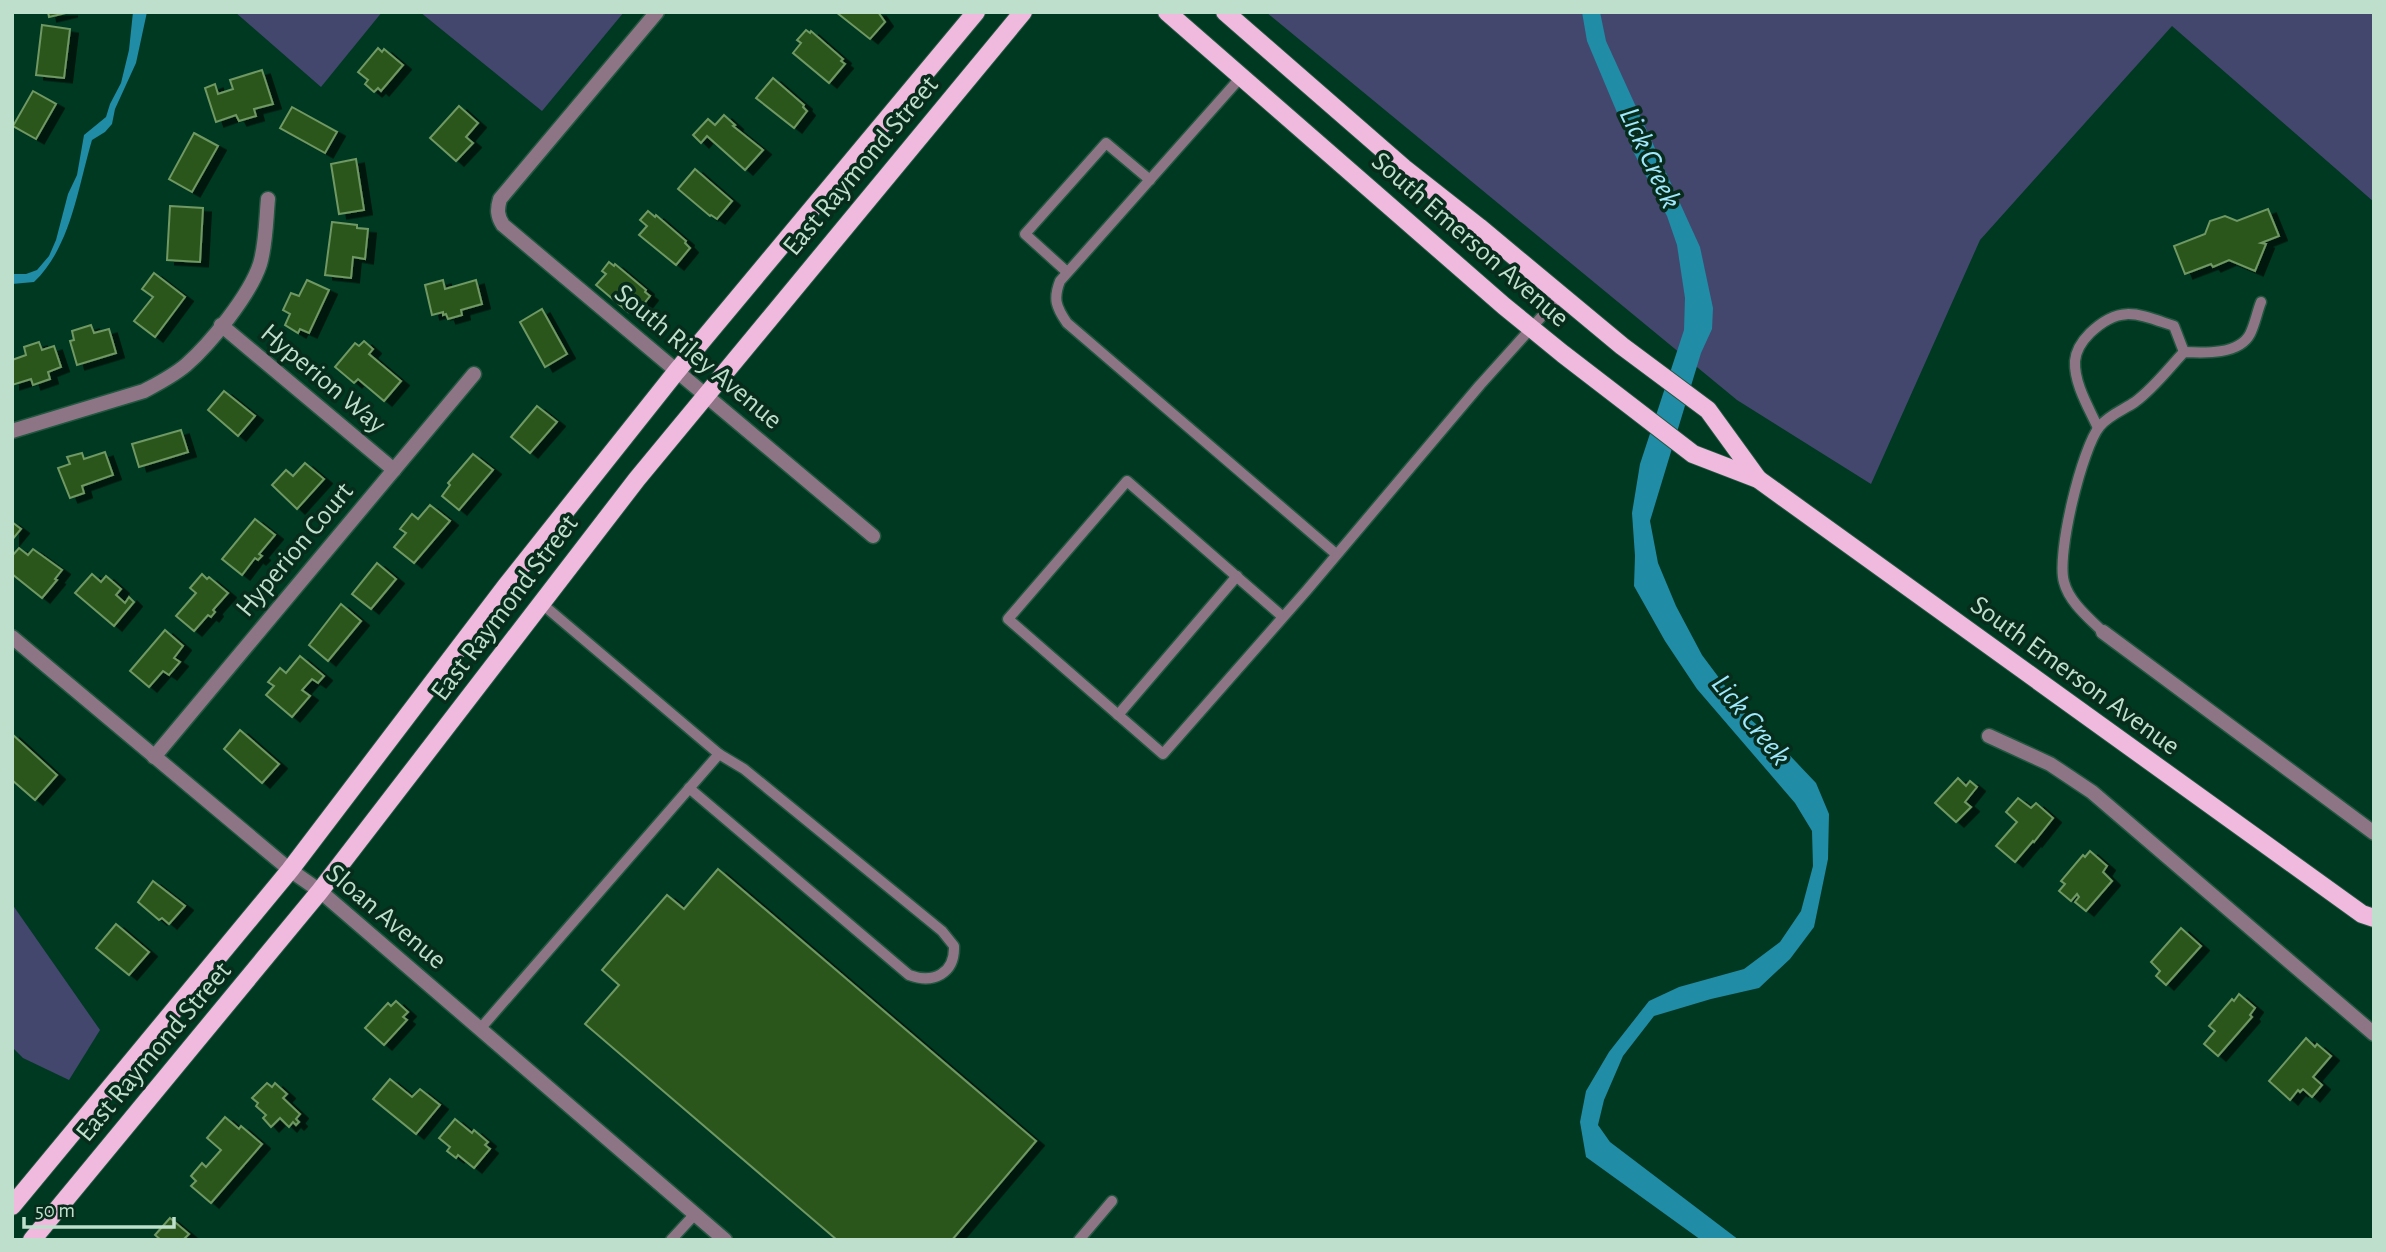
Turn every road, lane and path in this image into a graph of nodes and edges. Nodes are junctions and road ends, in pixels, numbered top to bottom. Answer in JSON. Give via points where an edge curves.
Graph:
{"nodes":[{"id":1,"x":657,"y":12,"type":"edge"},
{"id":2,"x":976,"y":12,"type":"edge"},
{"id":3,"x":1023,"y":12,"type":"edge"},
{"id":4,"x":1167,"y":12,"type":"edge"},
{"id":5,"x":1226,"y":12,"type":"edge"},
{"id":6,"x":1241,"y":77,"type":"junction"},
{"id":7,"x":1150,"y":180,"type":"junction"},
{"id":8,"x":268,"y":199,"type":"dead end"},
{"id":9,"x":1067,"y":272,"type":"junction"},
{"id":10,"x":1561,"y":295,"type":"junction"},
{"id":11,"x":2261,"y":302,"type":"dead end"},
{"id":12,"x":221,"y":325,"type":"junction"},
{"id":13,"x":1531,"y":329,"type":"junction"},
{"id":14,"x":2183,"y":352,"type":"junction"},
{"id":15,"x":676,"y":372,"type":"junction"},
{"id":16,"x":474,"y":374,"type":"dead end"},
{"id":17,"x":705,"y":396,"type":"junction"},
{"id":18,"x":2098,"y":428,"type":"junction"},
{"id":19,"x":12,"y":431,"type":"edge"},
{"id":20,"x":394,"y":470,"type":"junction"},
{"id":21,"x":1758,"y":479,"type":"junction"},
{"id":22,"x":873,"y":536,"type":"dead end"},
{"id":23,"x":1336,"y":554,"type":"junction"},
{"id":24,"x":1237,"y":576,"type":"junction"},
{"id":25,"x":541,"y":603,"type":"junction"},
{"id":26,"x":1283,"y":617,"type":"junction"},
{"id":27,"x":2103,"y":632,"type":"joint"},
{"id":28,"x":12,"y":637,"type":"edge"},
{"id":29,"x":1118,"y":715,"type":"junction"},
{"id":30,"x":1989,"y":736,"type":"dead end"},
{"id":31,"x":719,"y":754,"type":"junction"},
{"id":32,"x":154,"y":757,"type":"junction"},
{"id":33,"x":689,"y":788,"type":"junction"},
{"id":34,"x":2374,"y":833,"type":"edge"},
{"id":35,"x":290,"y":870,"type":"junction"},
{"id":36,"x":320,"y":891,"type":"junction"},
{"id":37,"x":2368,"y":916,"type":"edge"},
{"id":38,"x":2374,"y":932,"type":"edge"},
{"id":39,"x":480,"y":1029,"type":"junction"},
{"id":40,"x":2374,"y":1034,"type":"edge"},
{"id":41,"x":1112,"y":1201,"type":"dead end"},
{"id":42,"x":12,"y":1206,"type":"edge"},
{"id":43,"x":695,"y":1214,"type":"junction"},
{"id":44,"x":32,"y":1240,"type":"edge"},
{"id":45,"x":671,"y":1240,"type":"edge"},
{"id":46,"x":725,"y":1240,"type":"edge"},
{"id":47,"x":1079,"y":1240,"type":"edge"}],
"edges":[{"from":1,"to":15,"type":"street","name":"South Riley Avenue","via":[[500,199],[498,211],[503,225]]},
{"from":2,"to":15,"type":"main road","name":"East Raymond Street"},
{"from":3,"to":17,"type":"main road","name":"East Raymond Street"},
{"from":4,"to":6,"type":"main road","name":"South Emerson Avenue"},
{"from":5,"to":10,"type":"main road","name":"South Emerson Avenue","via":[[1405,168]]},
{"from":6,"to":7,"type":"lane"},
{"from":6,"to":13,"type":"main road","name":"South Emerson Avenue"},
{"from":7,"to":9,"type":"lane"},
{"from":7,"to":9,"type":"lane","via":[[1106,143],[1025,234]]},
{"from":8,"to":12,"type":"street","via":[[259,266],[244,296]]},
{"from":9,"to":23,"type":"lane","via":[[1055,294],[1056,308],[1067,323]]},
{"from":10,"to":13,"type":"lane"},
{"from":10,"to":21,"type":"main road","name":"South Emerson Avenue","via":[[1708,410]]},
{"from":11,"to":14,"type":"lane","via":[[2250,335],[2242,343],[2222,351]]},
{"from":12,"to":19,"type":"street","via":[[193,358],[162,382]]},
{"from":12,"to":20,"type":"street","name":"Hyperion Way"},
{"from":13,"to":21,"type":"main road","name":"South Emerson Avenue","via":[[1693,454]]},
{"from":13,"to":23,"type":"lane"},
{"from":14,"to":18,"type":"lane","via":[[2154,387]]},
{"from":14,"to":18,"type":"lane","via":[[2174,326],[2120,313],[2103,321],[2080,344],[2075,362],[2081,392]]},
{"from":15,"to":17,"type":"street","name":"South Riley Avenue"},
{"from":15,"to":35,"type":"main road","name":"East Raymond Street"},
{"from":16,"to":20,"type":"street","name":"Hyperion Court"},
{"from":17,"to":22,"type":"street","name":"South Riley Avenue"},
{"from":17,"to":25,"type":"main road","name":"East Raymond Street"},
{"from":18,"to":27,"type":"lane","via":[[2071,505],[2063,582],[2076,605]]},
{"from":20,"to":32,"type":"street","name":"Hyperion Court"},
{"from":21,"to":37,"type":"main road","name":"South Emerson Avenue"},
{"from":23,"to":26,"type":"lane"},
{"from":24,"to":26,"type":"lane"},
{"from":24,"to":29,"type":"lane"},
{"from":24,"to":29,"type":"lane","via":[[1127,481],[1008,619]]},
{"from":25,"to":31,"type":"lane"},
{"from":25,"to":36,"type":"main road","name":"East Raymond Street"},
{"from":26,"to":29,"type":"lane","via":[[1163,754]]},
{"from":27,"to":34,"type":"street","name":"South Emerson Avenue"},
{"from":28,"to":32,"type":"street","name":"Sloan Avenue"},
{"from":30,"to":40,"type":"street","via":[[2050,764],[2100,798]]},
{"from":31,"to":33,"type":"lane"},
{"from":31,"to":33,"type":"lane","via":[[744,769],[942,931],[954,946],[946,971],[927,978],[909,975]]},
{"from":32,"to":35,"type":"street","name":"Sloan Avenue"},
{"from":33,"to":39,"type":"lane"},
{"from":35,"to":36,"type":"street","name":"Sloan Avenue"},
{"from":35,"to":42,"type":"main road","name":"East Raymond Street"},
{"from":36,"to":39,"type":"street","name":"Sloan Avenue"},
{"from":36,"to":44,"type":"main road","name":"East Raymond Street"},
{"from":37,"to":38,"type":"main road","name":"South Emerson Avenue"},
{"from":39,"to":43,"type":"street","name":"Sloan Avenue"},
{"from":41,"to":47,"type":"lane"},
{"from":43,"to":45,"type":"lane"},
{"from":43,"to":46,"type":"street","name":"Sloan Avenue"}]}
